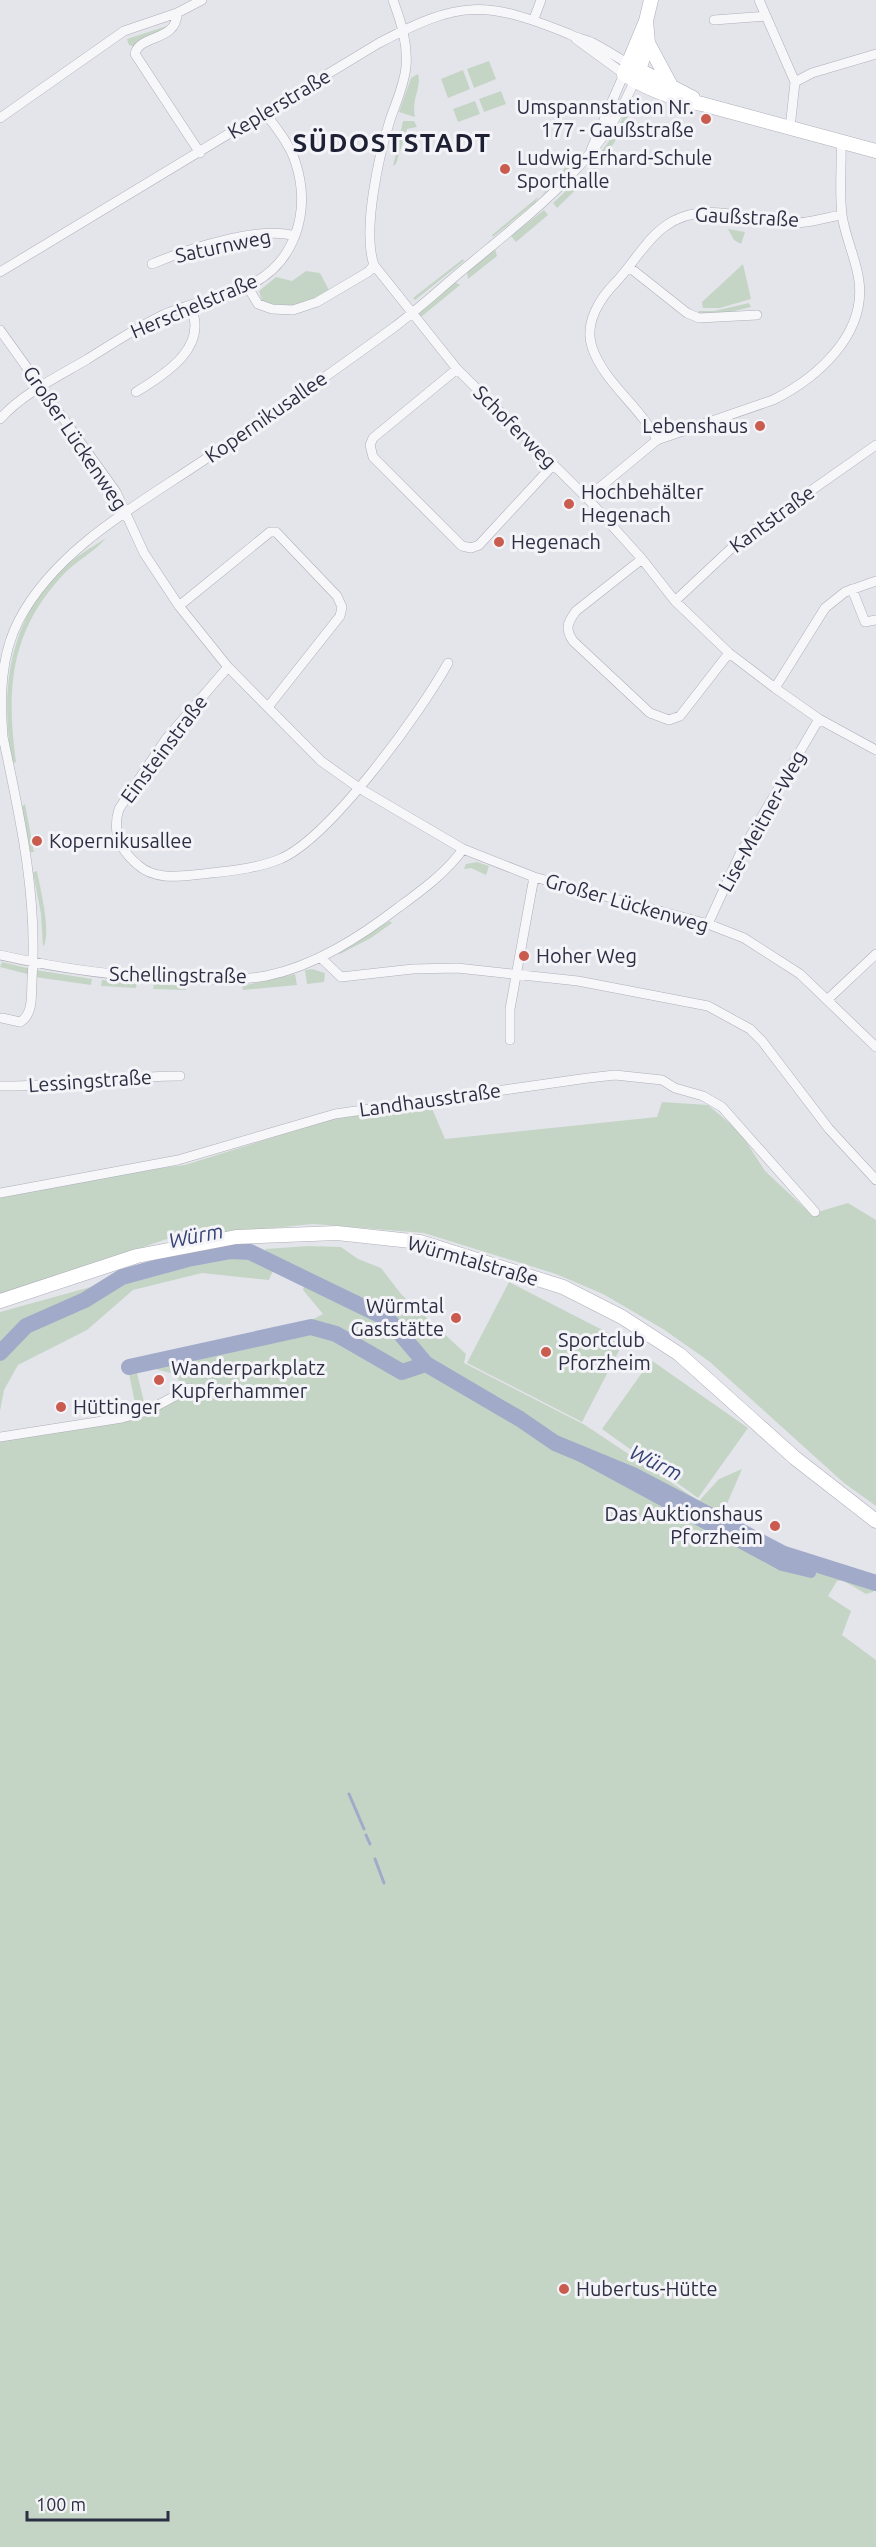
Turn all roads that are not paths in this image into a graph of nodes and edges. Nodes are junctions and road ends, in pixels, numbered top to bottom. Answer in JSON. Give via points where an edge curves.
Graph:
{"nodes":[{"id":1,"x":202,"y":0,"type":"edge"},
{"id":2,"x":393,"y":0,"type":"edge"},
{"id":3,"x":540,"y":0,"type":"edge"},
{"id":4,"x":651,"y":0,"type":"edge"},
{"id":5,"x":759,"y":0,"type":"edge"},
{"id":6,"x":177,"y":13,"type":"junction"},
{"id":7,"x":535,"y":16,"type":"junction"},
{"id":8,"x":766,"y":16,"type":"junction"},
{"id":9,"x":646,"y":21,"type":"junction"},
{"id":10,"x":714,"y":21,"type":"dead end"},
{"id":11,"x":404,"y":28,"type":"junction"},
{"id":12,"x":648,"y":43,"type":"junction"},
{"id":13,"x":876,"y":54,"type":"edge"},
{"id":14,"x":631,"y":72,"type":"junction"},
{"id":15,"x":795,"y":82,"type":"junction"},
{"id":16,"x":672,"y":85,"type":"junction"},
{"id":17,"x":702,"y":104,"type":"junction"},
{"id":18,"x":266,"y":114,"type":"junction"},
{"id":19,"x":0,"y":118,"type":"edge"},
{"id":20,"x":790,"y":128,"type":"junction"},
{"id":21,"x":841,"y":141,"type":"junction"},
{"id":22,"x":876,"y":151,"type":"edge"},
{"id":23,"x":200,"y":153,"type":"junction"},
{"id":24,"x":842,"y":215,"type":"junction"},
{"id":25,"x":295,"y":236,"type":"junction"},
{"id":26,"x":152,"y":264,"type":"dead end"},
{"id":27,"x":374,"y":264,"type":"junction"},
{"id":28,"x":629,"y":267,"type":"junction"},
{"id":29,"x":0,"y":272,"type":"edge"},
{"id":30,"x":247,"y":286,"type":"junction"},
{"id":31,"x":190,"y":306,"type":"junction"},
{"id":32,"x":411,"y":312,"type":"junction"},
{"id":33,"x":758,"y":315,"type":"dead end"},
{"id":34,"x":0,"y":330,"type":"edge"},
{"id":35,"x":457,"y":369,"type":"junction"},
{"id":36,"x":41,"y":386,"type":"junction"},
{"id":37,"x":136,"y":392,"type":"dead end"},
{"id":38,"x":0,"y":419,"type":"edge"},
{"id":39,"x":657,"y":440,"type":"junction"},
{"id":40,"x":876,"y":445,"type":"edge"},
{"id":41,"x":553,"y":465,"type":"junction"},
{"id":42,"x":587,"y":498,"type":"junction"},
{"id":43,"x":126,"y":512,"type":"junction"},
{"id":44,"x":642,"y":559,"type":"junction"},
{"id":45,"x":876,"y":581,"type":"edge"},
{"id":46,"x":852,"y":589,"type":"junction"},
{"id":47,"x":675,"y":601,"type":"junction"},
{"id":48,"x":179,"y":606,"type":"junction"},
{"id":49,"x":876,"y":620,"type":"edge"},
{"id":50,"x":729,"y":652,"type":"junction"},
{"id":51,"x":448,"y":663,"type":"dead end"},
{"id":52,"x":228,"y":667,"type":"junction"},
{"id":53,"x":775,"y":688,"type":"junction"},
{"id":54,"x":268,"y":707,"type":"junction"},
{"id":55,"x":819,"y":719,"type":"junction"},
{"id":56,"x":876,"y":750,"type":"edge"},
{"id":57,"x":359,"y":788,"type":"junction"},
{"id":58,"x":463,"y":849,"type":"junction"},
{"id":59,"x":534,"y":877,"type":"junction"},
{"id":60,"x":708,"y":924,"type":"junction"},
{"id":61,"x":876,"y":954,"type":"edge"},
{"id":62,"x":0,"y":955,"type":"edge"},
{"id":63,"x":320,"y":957,"type":"junction"},
{"id":64,"x":34,"y":963,"type":"junction"},
{"id":65,"x":517,"y":975,"type":"junction"},
{"id":66,"x":827,"y":1000,"type":"junction"},
{"id":67,"x":2,"y":1018,"type":"dead end"},
{"id":68,"x":510,"y":1040,"type":"dead end"},
{"id":69,"x":876,"y":1047,"type":"edge"},
{"id":70,"x":180,"y":1076,"type":"dead end"},
{"id":71,"x":0,"y":1086,"type":"edge"},
{"id":72,"x":876,"y":1179,"type":"edge"},
{"id":73,"x":0,"y":1193,"type":"edge"},
{"id":74,"x":815,"y":1212,"type":"dead end"},
{"id":75,"x":0,"y":1301,"type":"edge"},
{"id":76,"x":190,"y":1388,"type":"dead end"},
{"id":77,"x":0,"y":1437,"type":"edge"},
{"id":78,"x":876,"y":1521,"type":"edge"}],
"edges":[{"from":1,"to":6,"type":"street"},
{"from":2,"to":11,"type":"street","name":"Schoferweg"},
{"from":3,"to":7,"type":"street"},
{"from":4,"to":9,"type":"main road"},
{"from":5,"to":8,"type":"street"},
{"from":6,"to":19,"type":"street","via":[[124,31]]},
{"from":6,"to":23,"type":"street","via":[[173,28],[142,43],[135,54]]},
{"from":7,"to":11,"type":"street","name":"Keplerstraße","via":[[486,4],[458,6]]},
{"from":7,"to":14,"type":"street","name":"Keplerstraße"},
{"from":8,"to":10,"type":"street"},
{"from":8,"to":15,"type":"street"},
{"from":9,"to":12,"type":"main road"},
{"from":9,"to":14,"type":"main road"},
{"from":11,"to":18,"type":"street","name":"Keplerstraße"},
{"from":11,"to":27,"type":"street","name":"Schoferweg","via":[[406,70],[384,142],[370,222],[370,254]]},
{"from":12,"to":14,"type":"main road"},
{"from":12,"to":16,"type":"main road"},
{"from":13,"to":15,"type":"street"},
{"from":14,"to":16,"type":"main road"},
{"from":14,"to":17,"type":"main road","via":[[679,100]]},
{"from":14,"to":32,"type":"street","name":"Kopernikusallee","via":[[590,153],[553,194]]},
{"from":15,"to":20,"type":"street"},
{"from":16,"to":17,"type":"main road"},
{"from":17,"to":20,"type":"main road"},
{"from":18,"to":23,"type":"street","name":"Keplerstraße"},
{"from":18,"to":25,"type":"street","name":"Herschelstraße","via":[[296,163],[303,197]]},
{"from":20,"to":21,"type":"main road"},
{"from":21,"to":22,"type":"main road"},
{"from":21,"to":24,"type":"street"},
{"from":23,"to":29,"type":"street","name":"Keplerstraße"},
{"from":24,"to":28,"type":"street","name":"Gaußstraße","via":[[798,223],[716,212],[683,214],[662,228]]},
{"from":24,"to":39,"type":"street","via":[[859,283],[856,315],[840,347],[791,391]]},
{"from":25,"to":26,"type":"street","name":"Saturnweg","via":[[269,234],[228,240],[187,249]]},
{"from":25,"to":30,"type":"street","name":"Herschelstraße","via":[[284,258]]},
{"from":27,"to":30,"type":"street","via":[[368,272],[304,308],[272,309],[258,304]]},
{"from":27,"to":32,"type":"street","name":"Schoferweg"},
{"from":28,"to":33,"type":"street","via":[[699,318]]},
{"from":28,"to":39,"type":"street","name":"Gaußstraße","via":[[598,304],[590,327],[591,345],[602,369],[646,419]]},
{"from":30,"to":31,"type":"street","name":"Herschelstraße"},
{"from":31,"to":36,"type":"street","name":"Herschelstraße","via":[[143,324]]},
{"from":31,"to":37,"type":"street","via":[[196,324],[187,352],[178,364]]},
{"from":32,"to":35,"type":"street","name":"Schoferweg"},
{"from":32,"to":43,"type":"street","name":"Kopernikusallee","via":[[227,445]]},
{"from":34,"to":36,"type":"street","name":"Großer Lückenweg"},
{"from":35,"to":41,"type":"street","name":"Schoferweg"},
{"from":35,"to":41,"type":"street","via":[[373,438],[370,445],[374,458],[462,546],[479,545]]},
{"from":36,"to":38,"type":"street","name":"Herschelstraße"},
{"from":36,"to":43,"type":"street","name":"Großer Lückenweg"},
{"from":39,"to":42,"type":"street"},
{"from":40,"to":47,"type":"street","name":"Kantstraße","via":[[738,542]]},
{"from":41,"to":42,"type":"street","name":"Schoferweg"},
{"from":42,"to":44,"type":"street","name":"Schoferweg"},
{"from":43,"to":48,"type":"street","name":"Großer Lückenweg","via":[[144,553]]},
{"from":43,"to":64,"type":"street","name":"Kopernikusallee","via":[[71,556],[38,592],[19,621],[3,669],[3,737],[34,911]]},
{"from":44,"to":47,"type":"street","name":"Schoferweg"},
{"from":44,"to":50,"type":"street","via":[[576,611],[567,630],[573,641],[650,713],[669,720],[680,716]]},
{"from":45,"to":46,"type":"street"},
{"from":46,"to":49,"type":"street","via":[[865,622]]},
{"from":46,"to":53,"type":"street","via":[[825,608]]},
{"from":47,"to":50,"type":"street","name":"Schoferweg"},
{"from":48,"to":52,"type":"street","name":"Großer Lückenweg"},
{"from":48,"to":54,"type":"street","via":[[270,532],[286,540],[337,596],[342,607],[340,616]]},
{"from":50,"to":53,"type":"street","name":"Schoferweg"},
{"from":51,"to":57,"type":"street","via":[[422,705]]},
{"from":52,"to":54,"type":"street","name":"Großer Lückenweg"},
{"from":52,"to":57,"type":"street","name":"Einsteinstraße","via":[[166,740],[119,809],[115,831],[135,864],[147,873],[185,876],[280,859],[310,839]]},
{"from":53,"to":55,"type":"street","name":"Schoferweg"},
{"from":54,"to":57,"type":"street","name":"Großer Lückenweg","via":[[321,761]]},
{"from":55,"to":56,"type":"street","name":"Schoferweg"},
{"from":55,"to":60,"type":"street","name":"Lise-Meitner-Weg","via":[[740,854]]},
{"from":57,"to":58,"type":"street","name":"Großer Lückenweg"},
{"from":58,"to":59,"type":"street","name":"Großer Lückenweg"},
{"from":58,"to":63,"type":"street","name":"Schellingstraße","via":[[420,892]]},
{"from":59,"to":60,"type":"street","name":"Großer Lückenweg"},
{"from":59,"to":65,"type":"street"},
{"from":60,"to":66,"type":"street","name":"Großer Lückenweg","via":[[744,938],[774,956]]},
{"from":61,"to":66,"type":"street"},
{"from":62,"to":64,"type":"street","name":"Schellingstraße"},
{"from":63,"to":64,"type":"street","name":"Schellingstraße","via":[[265,976],[210,980],[124,977]]},
{"from":63,"to":65,"type":"street","via":[[341,977],[457,968]]},
{"from":64,"to":67,"type":"street","via":[[30,1012],[20,1022]]},
{"from":65,"to":68,"type":"street","via":[[510,1009]]},
{"from":65,"to":72,"type":"street","via":[[578,981],[708,1006],[726,1015],[762,1041],[829,1130]]},
{"from":66,"to":69,"type":"street","name":"Großer Lückenweg"},
{"from":70,"to":71,"type":"street","name":"Lessingstraße","via":[[44,1087]]},
{"from":73,"to":74,"type":"street","name":"Landhausstraße","via":[[178,1160],[334,1114],[615,1075],[662,1080],[722,1107]]},
{"from":75,"to":78,"type":"main road","name":"Würmtalstraße","via":[[137,1256],[236,1237],[337,1233],[420,1242],[563,1287],[622,1317],[679,1354],[795,1458]]},
{"from":76,"to":77,"type":"street","via":[[130,1416]]}]}
